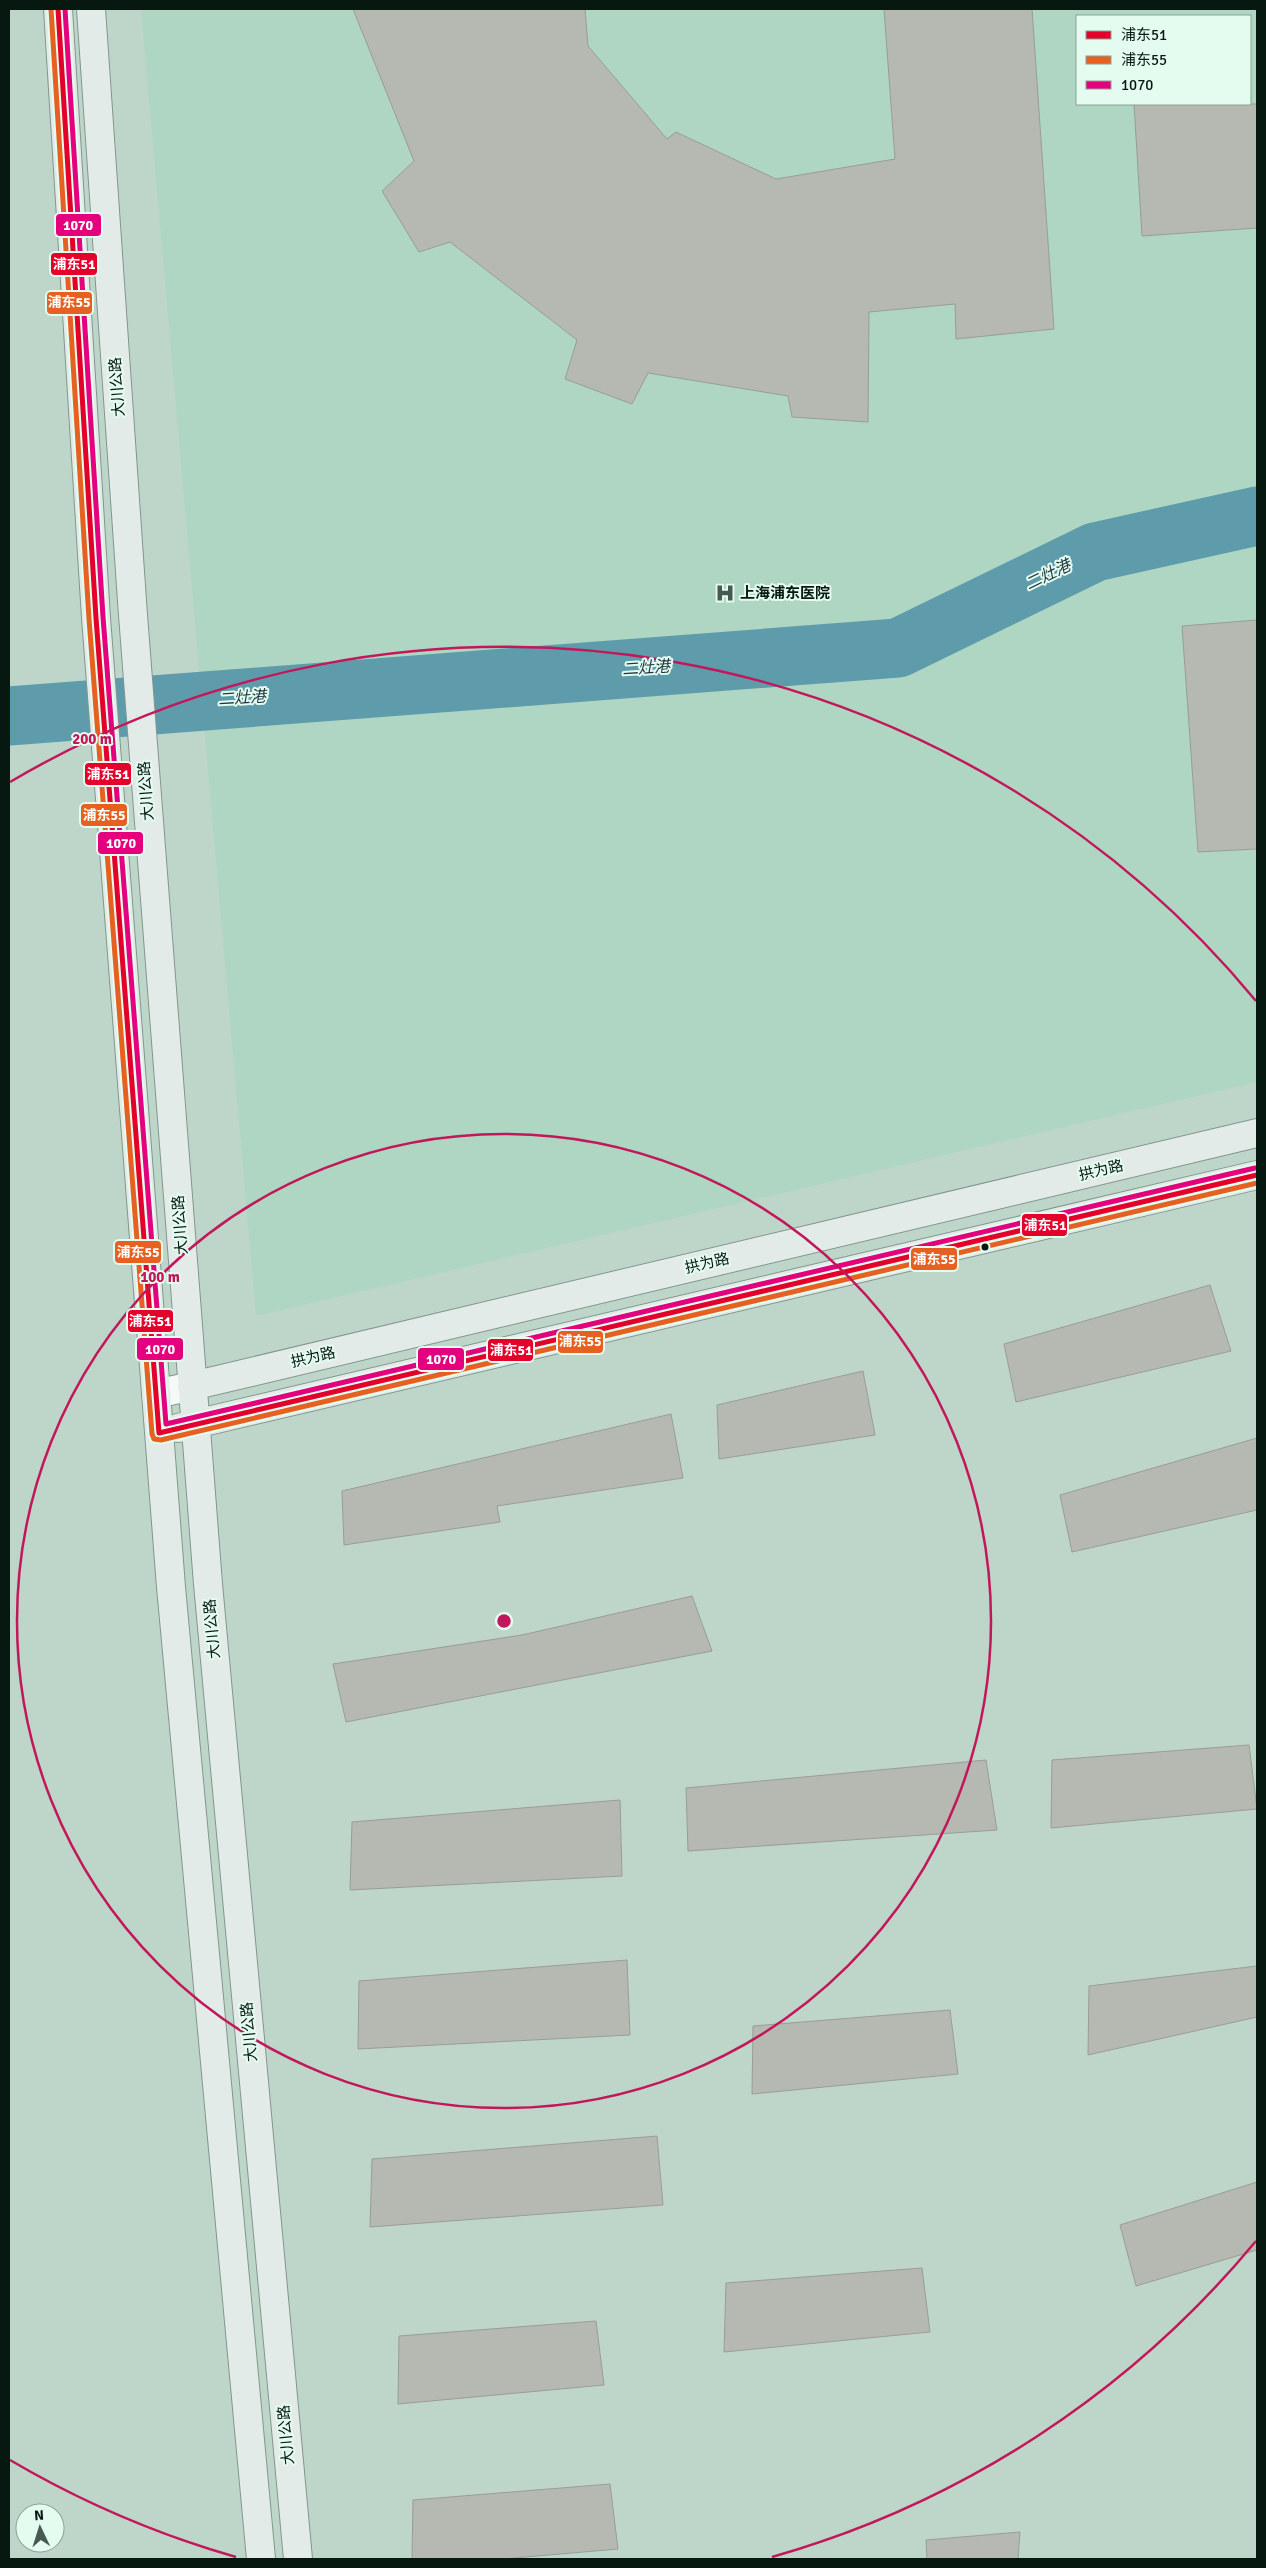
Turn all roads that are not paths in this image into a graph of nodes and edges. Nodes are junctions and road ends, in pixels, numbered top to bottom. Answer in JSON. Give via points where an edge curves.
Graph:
{"nodes":[{"id":1,"x":58,"y":9,"type":"edge"},
{"id":2,"x":91,"y":9,"type":"edge"},
{"id":3,"x":1257,"y":1133,"type":"edge"},
{"id":4,"x":1257,"y":1175,"type":"edge"},
{"id":5,"x":192,"y":1386,"type":"junction"},
{"id":6,"x":156,"y":1394,"type":"junction"},
{"id":7,"x":195,"y":1424,"type":"junction"},
{"id":8,"x":159,"y":1433,"type":"junction"},
{"id":9,"x":261,"y":2559,"type":"edge"},
{"id":10,"x":298,"y":2559,"type":"edge"}],
"edges":[{"from":1,"to":6,"type":"main road","via":[[96,618]]},
{"from":2,"to":5,"type":"main road","name":"大川公路"},
{"from":3,"to":5,"type":"main road","name":"拱为路"},
{"from":4,"to":7,"type":"main road"},
{"from":5,"to":6,"type":"street","name":"拱为路"},
{"from":5,"to":7,"type":"main road","name":"大川公路"},
{"from":6,"to":8,"type":"main road"},
{"from":7,"to":8,"type":"main road"},
{"from":7,"to":10,"type":"main road","name":"大川公路"},
{"from":8,"to":9,"type":"main road"}]}
